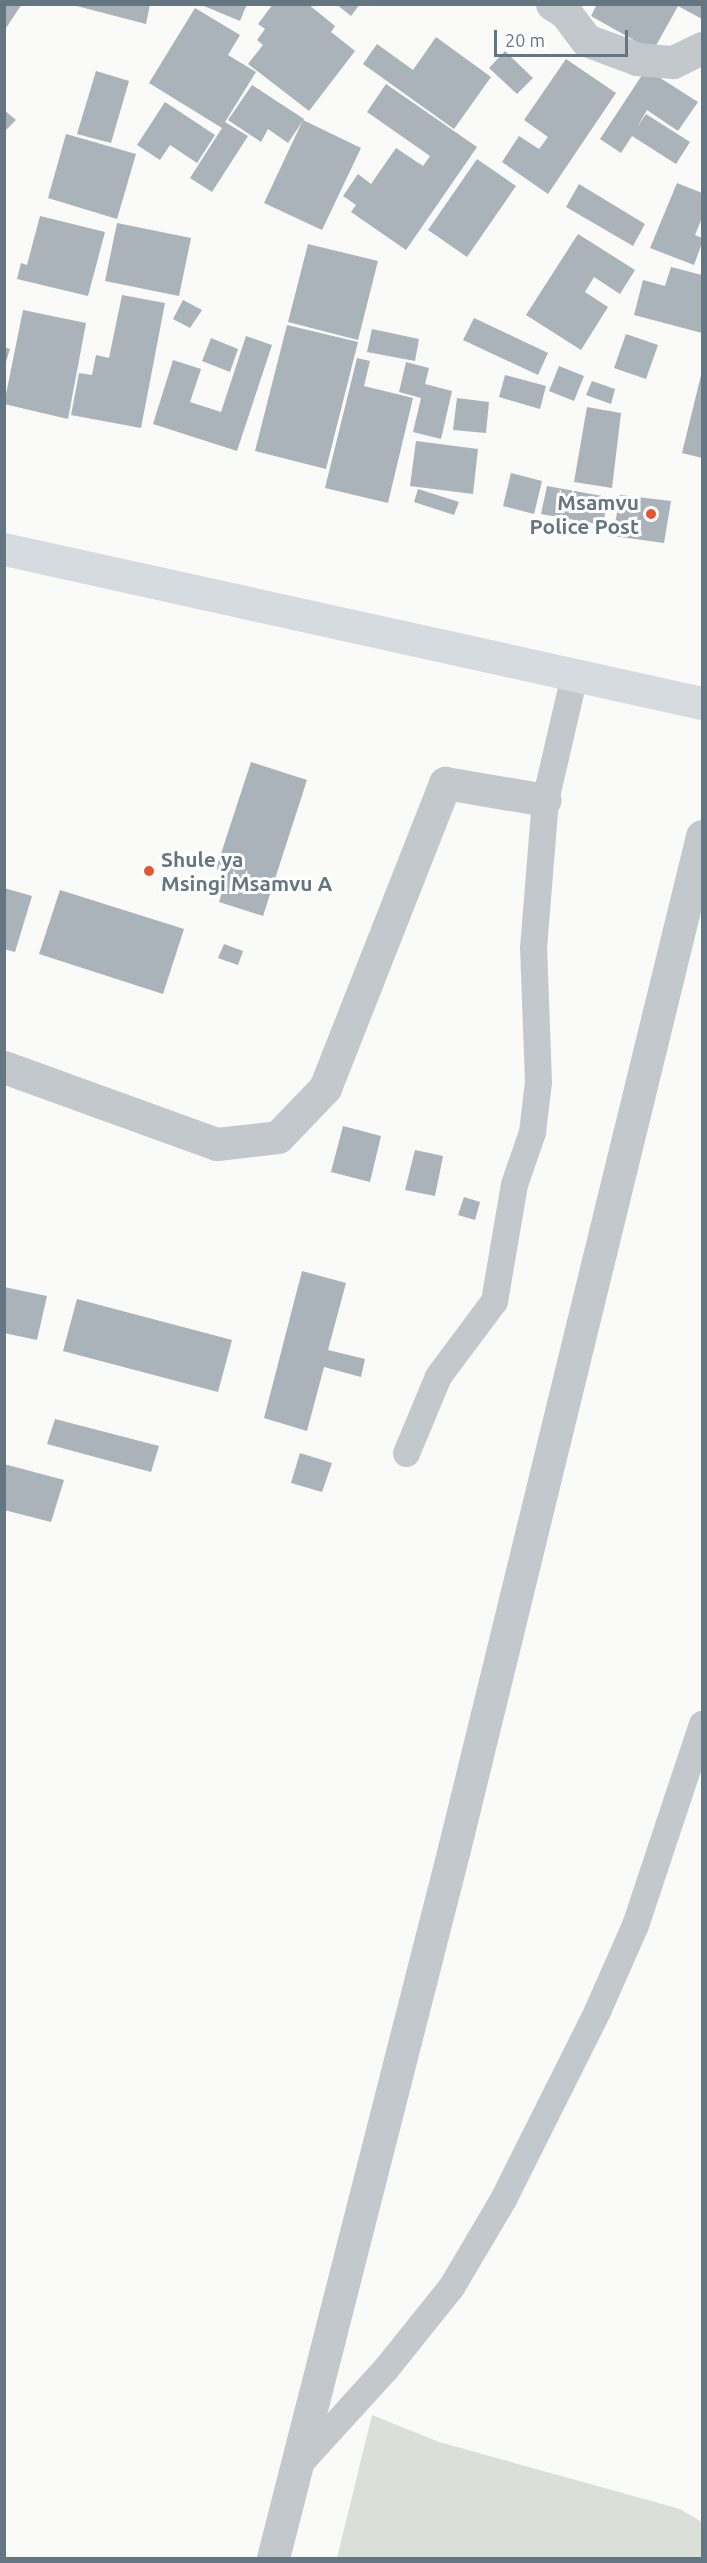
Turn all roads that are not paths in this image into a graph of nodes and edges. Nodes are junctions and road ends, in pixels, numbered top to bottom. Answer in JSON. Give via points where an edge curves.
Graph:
{"nodes":[{"id":1,"x":552,"y":4,"type":"edge"},
{"id":2,"x":702,"y":48,"type":"edge"},
{"id":3,"x":4,"y":549,"type":"edge"},
{"id":4,"x":574,"y":675,"type":"junction"},
{"id":5,"x":702,"y":703,"type":"edge"},
{"id":6,"x":545,"y":800,"type":"junction"},
{"id":7,"x":702,"y":836,"type":"edge"},
{"id":8,"x":4,"y":1067,"type":"edge"},
{"id":9,"x":406,"y":1454,"type":"dead end"},
{"id":10,"x":701,"y":1737,"type":"edge"},
{"id":11,"x":295,"y":2468,"type":"junction"},
{"id":12,"x":273,"y":2559,"type":"edge"}],
"edges":[{"from":1,"to":2,"type":"street","via":[[566,12],[586,40],[637,59],[673,62]]},
{"from":3,"to":4,"type":"main road"},
{"from":4,"to":5,"type":"main road"},
{"from":4,"to":6,"type":"lane"},
{"from":6,"to":8,"type":"street","via":[[445,783],[325,1088],[278,1137],[217,1144]]},
{"from":6,"to":9,"type":"lane","via":[[533,948],[538,1082],[532,1132],[514,1184],[495,1301],[438,1376]]},
{"from":7,"to":11,"type":"street","via":[[454,1849]]},
{"from":10,"to":11,"type":"lane","via":[[635,1925],[597,2011],[502,2199],[451,2287],[386,2368]]},
{"from":11,"to":12,"type":"street"}]}
